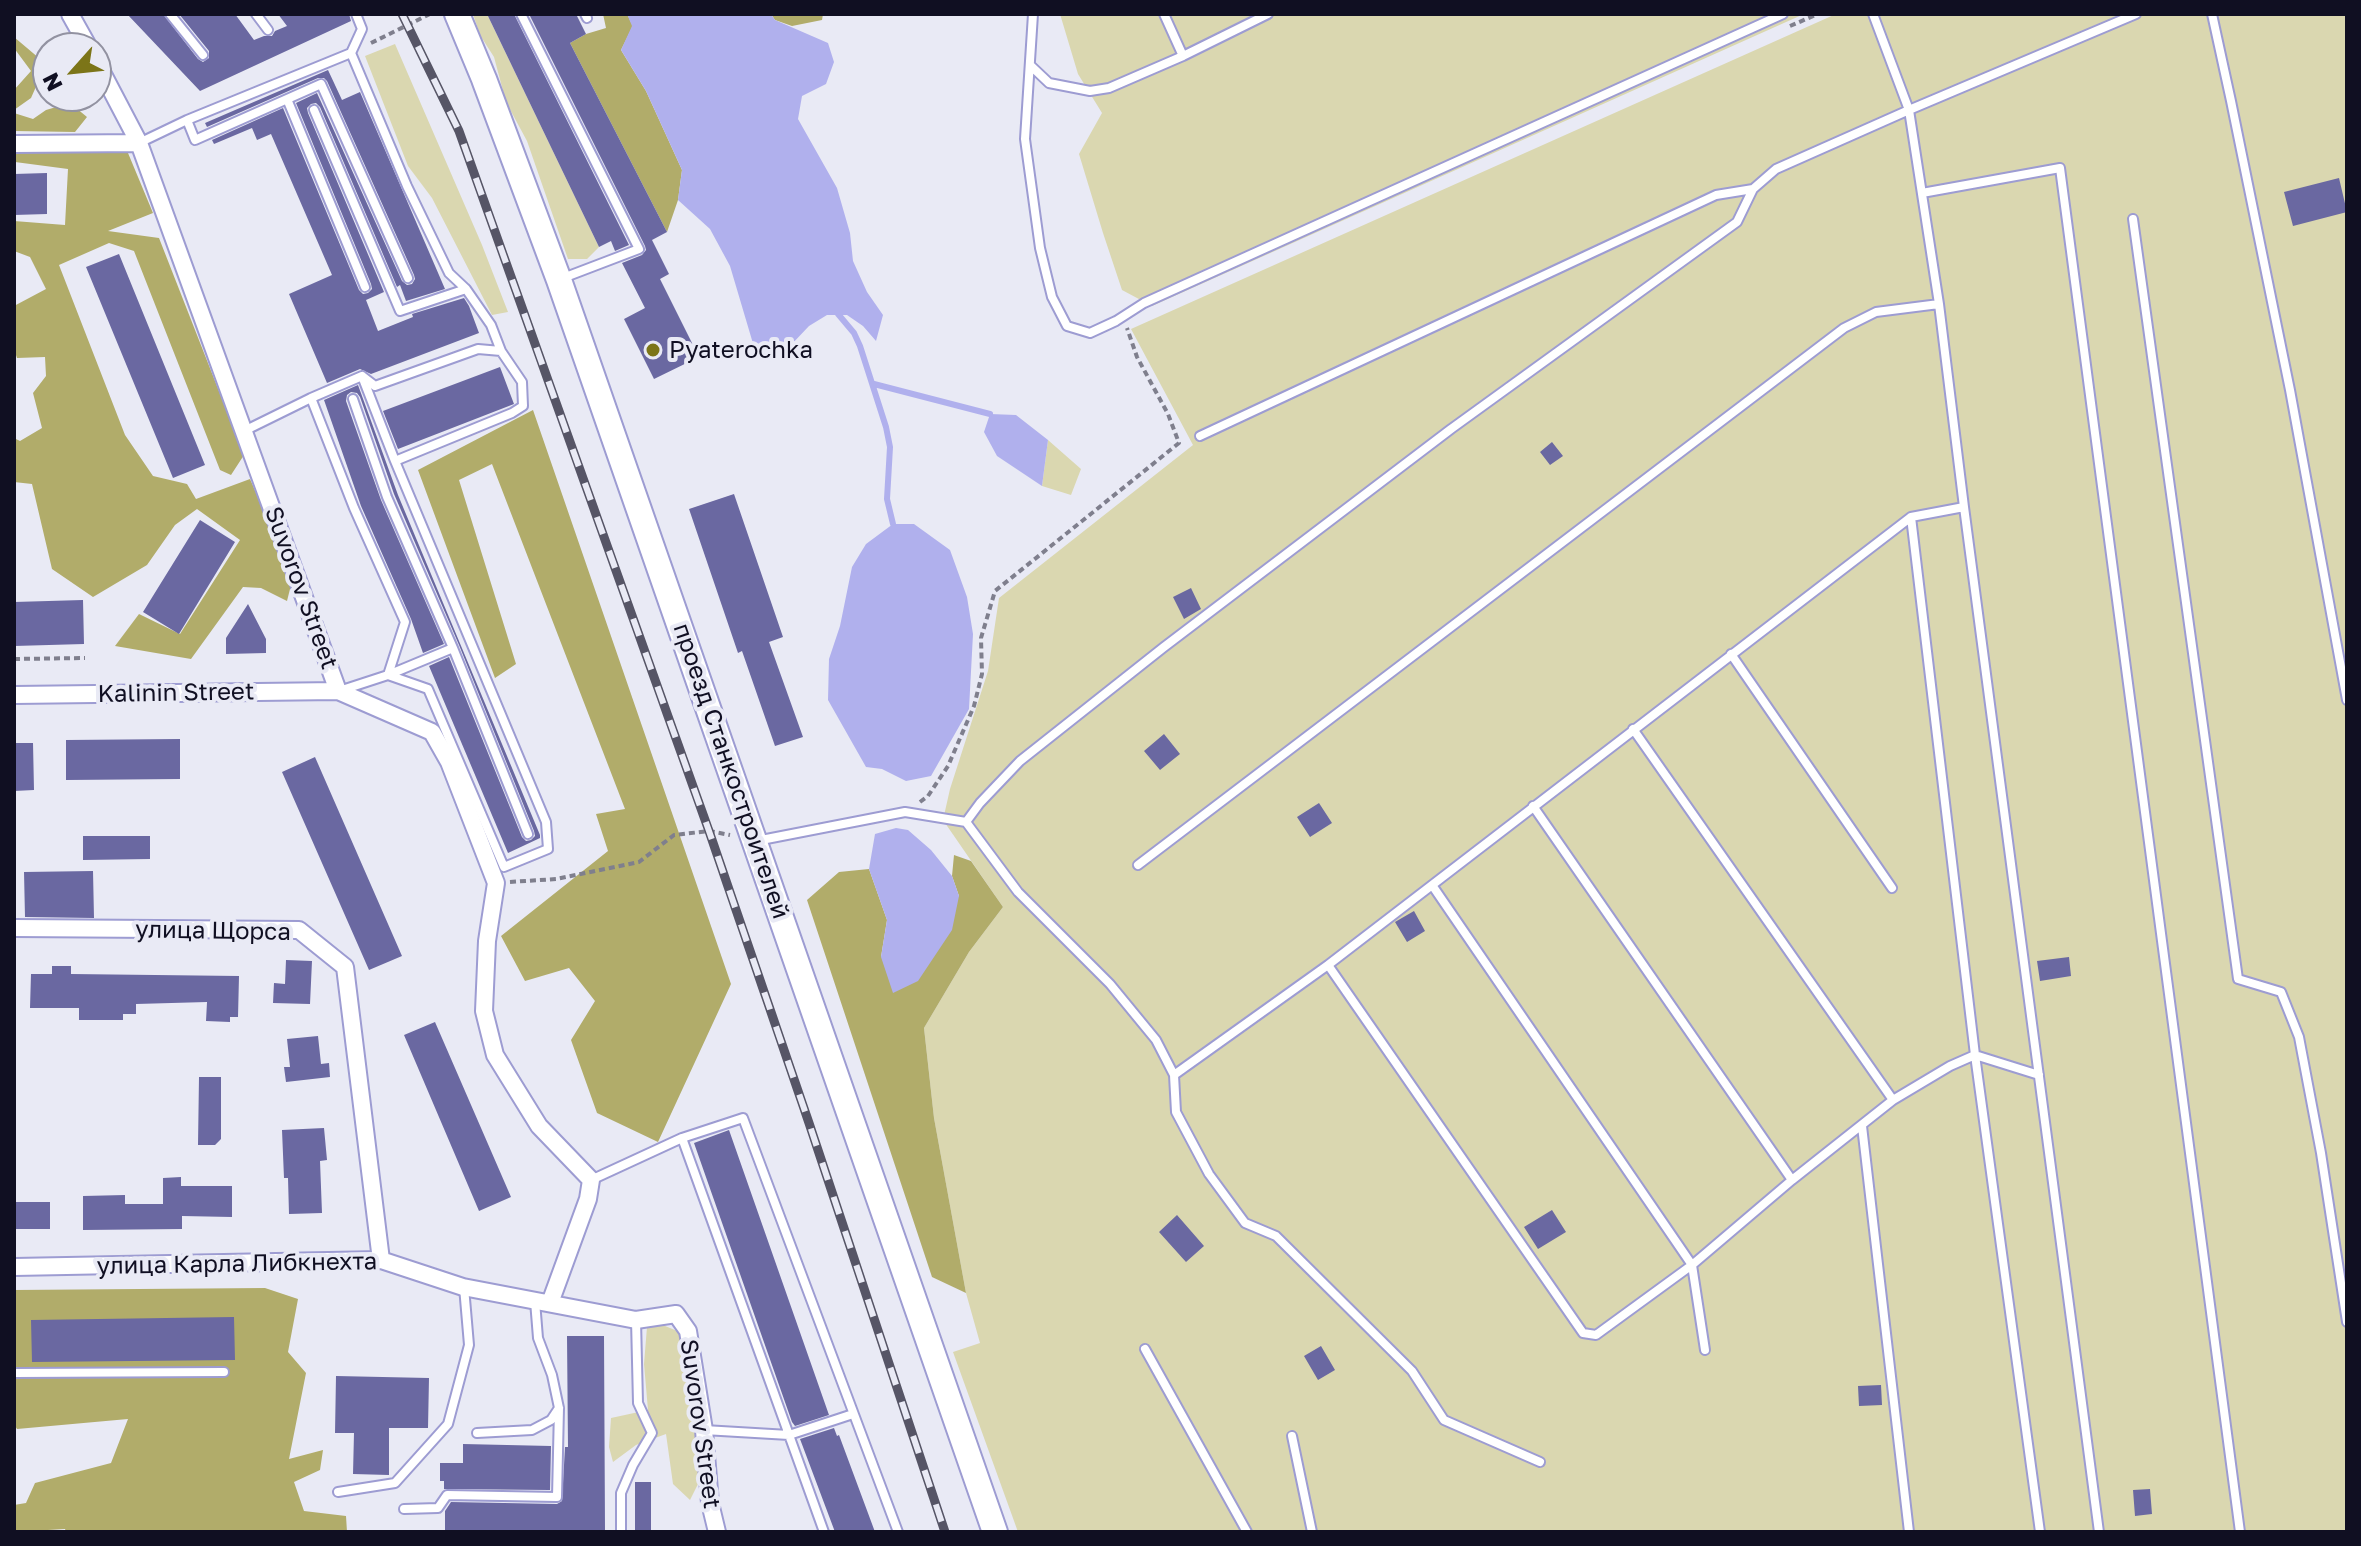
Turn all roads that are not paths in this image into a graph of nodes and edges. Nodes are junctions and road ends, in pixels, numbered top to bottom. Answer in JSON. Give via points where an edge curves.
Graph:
{"nodes":[{"id":1,"x":170,"y":14,"type":"edge"},
{"id":2,"x":256,"y":14,"type":"edge"},
{"id":3,"x":356,"y":14,"type":"edge"},
{"id":4,"x":457,"y":14,"type":"edge"},
{"id":5,"x":521,"y":14,"type":"edge"},
{"id":6,"x":1033,"y":14,"type":"edge"},
{"id":7,"x":1164,"y":14,"type":"edge"},
{"id":8,"x":1268,"y":14,"type":"edge"},
{"id":9,"x":1783,"y":14,"type":"edge"},
{"id":10,"x":1873,"y":14,"type":"edge"},
{"id":11,"x":2136,"y":14,"type":"edge"},
{"id":12,"x":2212,"y":14,"type":"edge"},
{"id":13,"x":268,"y":30,"type":"dead end"},
{"id":14,"x":351,"y":53,"type":"junction"},
{"id":15,"x":203,"y":55,"type":"dead end"},
{"id":16,"x":1183,"y":56,"type":"junction"},
{"id":17,"x":1030,"y":65,"type":"junction"},
{"id":18,"x":112,"y":92,"type":"edge"},
{"id":19,"x":287,"y":99,"type":"junction"},
{"id":20,"x":314,"y":110,"type":"dead end"},
{"id":21,"x":1909,"y":110,"type":"junction"},
{"id":22,"x":187,"y":120,"type":"junction"},
{"id":23,"x":139,"y":143,"type":"junction"},
{"id":24,"x":14,"y":144,"type":"edge"},
{"id":25,"x":1753,"y":189,"type":"junction"},
{"id":26,"x":1922,"y":193,"type":"junction"},
{"id":27,"x":2133,"y":219,"type":"dead end"},
{"id":28,"x":408,"y":278,"type":"dead end"},
{"id":29,"x":559,"y":280,"type":"junction"},
{"id":30,"x":365,"y":287,"type":"dead end"},
{"id":31,"x":466,"y":289,"type":"junction"},
{"id":32,"x":1939,"y":304,"type":"junction"},
{"id":33,"x":501,"y":351,"type":"junction"},
{"id":34,"x":362,"y":376,"type":"junction"},
{"id":35,"x":311,"y":398,"type":"junction"},
{"id":36,"x":353,"y":399,"type":"dead end"},
{"id":37,"x":244,"y":431,"type":"junction"},
{"id":38,"x":1200,"y":436,"type":"dead end"},
{"id":39,"x":395,"y":461,"type":"junction"},
{"id":40,"x":1964,"y":507,"type":"junction"},
{"id":41,"x":1911,"y":517,"type":"junction"},
{"id":42,"x":453,"y":648,"type":"junction"},
{"id":43,"x":1731,"y":654,"type":"junction"},
{"id":44,"x":388,"y":675,"type":"junction"},
{"id":45,"x":338,"y":691,"type":"junction"},
{"id":46,"x":14,"y":695,"type":"edge"},
{"id":47,"x":2347,"y":700,"type":"edge"},
{"id":48,"x":1633,"y":729,"type":"junction"},
{"id":49,"x":1533,"y":806,"type":"junction"},
{"id":50,"x":966,"y":822,"type":"junction"},
{"id":51,"x":528,"y":834,"type":"dead end"},
{"id":52,"x":755,"y":841,"type":"junction"},
{"id":53,"x":1138,"y":865,"type":"dead end"},
{"id":54,"x":1432,"y":885,"type":"junction"},
{"id":55,"x":1892,"y":888,"type":"dead end"},
{"id":56,"x":14,"y":928,"type":"edge"},
{"id":57,"x":1328,"y":965,"type":"junction"},
{"id":58,"x":1975,"y":1055,"type":"junction"},
{"id":59,"x":1174,"y":1075,"type":"junction"},
{"id":60,"x":2039,"y":1075,"type":"junction"},
{"id":61,"x":1893,"y":1100,"type":"junction"},
{"id":62,"x":1862,"y":1126,"type":"junction"},
{"id":63,"x":682,"y":1138,"type":"junction"},
{"id":64,"x":591,"y":1180,"type":"junction"},
{"id":65,"x":1792,"y":1180,"type":"junction"},
{"id":66,"x":381,"y":1260,"type":"junction"},
{"id":67,"x":1692,"y":1265,"type":"junction"},
{"id":68,"x":14,"y":1267,"type":"edge"},
{"id":69,"x":463,"y":1287,"type":"junction"},
{"id":70,"x":543,"y":1302,"type":"junction"},
{"id":71,"x":636,"y":1320,"type":"junction"},
{"id":72,"x":2347,"y":1322,"type":"edge"},
{"id":73,"x":1145,"y":1349,"type":"dead end"},
{"id":74,"x":1705,"y":1350,"type":"dead end"},
{"id":75,"x":224,"y":1372,"type":"dead end"},
{"id":76,"x":14,"y":1373,"type":"edge"},
{"id":77,"x":559,"y":1408,"type":"junction"},
{"id":78,"x":853,"y":1414,"type":"junction"},
{"id":79,"x":704,"y":1430,"type":"junction"},
{"id":80,"x":477,"y":1433,"type":"dead end"},
{"id":81,"x":789,"y":1435,"type":"junction"},
{"id":82,"x":1292,"y":1436,"type":"dead end"},
{"id":83,"x":1540,"y":1462,"type":"dead end"},
{"id":84,"x":338,"y":1492,"type":"dead end"},
{"id":85,"x":404,"y":1509,"type":"dead end"},
{"id":86,"x":621,"y":1532,"type":"edge"},
{"id":87,"x":717,"y":1532,"type":"edge"},
{"id":88,"x":824,"y":1532,"type":"edge"},
{"id":89,"x":898,"y":1532,"type":"edge"},
{"id":90,"x":995,"y":1532,"type":"edge"},
{"id":91,"x":1247,"y":1532,"type":"edge"},
{"id":92,"x":1312,"y":1532,"type":"edge"},
{"id":93,"x":1909,"y":1532,"type":"edge"},
{"id":94,"x":2040,"y":1532,"type":"edge"},
{"id":95,"x":2099,"y":1532,"type":"edge"},
{"id":96,"x":2240,"y":1532,"type":"edge"}],
"edges":[{"from":1,"to":15,"type":"lane"},
{"from":2,"to":13,"type":"lane"},
{"from":3,"to":14,"type":"lane","via":[[362,29]]},
{"from":4,"to":29,"type":"main road","name":"проезд Станкостроителей"},
{"from":5,"to":29,"type":"lane","via":[[639,249]]},
{"from":6,"to":17,"type":"lane"},
{"from":7,"to":16,"type":"lane"},
{"from":8,"to":16,"type":"lane"},
{"from":9,"to":17,"type":"lane","via":[[1144,303],[1090,333],[1067,326],[1052,297],[1040,248],[1025,139]]},
{"from":10,"to":21,"type":"lane"},
{"from":11,"to":21,"type":"lane"},
{"from":12,"to":47,"type":"lane"},
{"from":14,"to":22,"type":"lane"},
{"from":14,"to":31,"type":"lane","via":[[449,273]]},
{"from":16,"to":17,"type":"lane","via":[[1090,91],[1049,83]]},
{"from":18,"to":23,"type":"street","name":"Suvorov Street"},
{"from":19,"to":22,"type":"lane","via":[[195,140]]},
{"from":19,"to":28,"type":"lane","via":[[321,84]]},
{"from":19,"to":30,"type":"lane"},
{"from":20,"to":31,"type":"lane","via":[[400,311]]},
{"from":21,"to":25,"type":"lane","via":[[1776,169]]},
{"from":21,"to":26,"type":"lane"},
{"from":22,"to":23,"type":"lane"},
{"from":23,"to":24,"type":"street"},
{"from":23,"to":37,"type":"street","name":"Suvorov Street"},
{"from":25,"to":38,"type":"lane","via":[[1716,195]]},
{"from":25,"to":50,"type":"lane","via":[[1737,222],[1451,429],[1115,685],[1020,761]]},
{"from":26,"to":32,"type":"lane"},
{"from":26,"to":96,"type":"lane","via":[[2060,168]]},
{"from":27,"to":72,"type":"lane","via":[[2238,979],[2281,992],[2299,1037]]},
{"from":29,"to":52,"type":"main road","name":"проезд Станкостроителей"},
{"from":31,"to":33,"type":"lane","via":[[491,325]]},
{"from":32,"to":40,"type":"lane"},
{"from":32,"to":53,"type":"lane","via":[[1876,312],[1844,328]]},
{"from":33,"to":34,"type":"lane","via":[[478,349],[375,386]]},
{"from":33,"to":39,"type":"lane","via":[[522,382],[523,406]]},
{"from":34,"to":35,"type":"lane"},
{"from":34,"to":39,"type":"lane"},
{"from":35,"to":37,"type":"lane"},
{"from":35,"to":44,"type":"lane","via":[[405,622]]},
{"from":36,"to":42,"type":"lane","via":[[387,497]]},
{"from":37,"to":45,"type":"street","name":"Suvorov Street"},
{"from":39,"to":44,"type":"lane","via":[[546,822],[548,849],[504,867],[428,689]]},
{"from":40,"to":41,"type":"lane"},
{"from":40,"to":60,"type":"lane"},
{"from":41,"to":43,"type":"lane"},
{"from":41,"to":58,"type":"lane"},
{"from":42,"to":44,"type":"lane"},
{"from":42,"to":51,"type":"lane"},
{"from":43,"to":48,"type":"lane"},
{"from":43,"to":55,"type":"lane"},
{"from":44,"to":45,"type":"lane"},
{"from":45,"to":46,"type":"street","name":"Kalinin Street"},
{"from":45,"to":64,"type":"street","name":"Suvorov Street","via":[[432,732],[449,762],[496,883],[484,1011],[495,1055],[539,1126]]},
{"from":48,"to":49,"type":"lane"},
{"from":48,"to":61,"type":"lane"},
{"from":49,"to":54,"type":"lane"},
{"from":49,"to":65,"type":"lane"},
{"from":50,"to":52,"type":"lane","via":[[905,812]]},
{"from":50,"to":59,"type":"lane","via":[[1018,892],[1138,1017]]},
{"from":52,"to":90,"type":"main road","name":"проезд Станкостроителей"},
{"from":54,"to":57,"type":"lane"},
{"from":54,"to":67,"type":"lane"},
{"from":56,"to":66,"type":"street","name":"улица Щорса","via":[[299,930],[345,967]]},
{"from":57,"to":59,"type":"lane"},
{"from":57,"to":67,"type":"lane","via":[[1583,1333],[1596,1335]]},
{"from":58,"to":60,"type":"lane"},
{"from":58,"to":61,"type":"lane"},
{"from":58,"to":94,"type":"lane"},
{"from":59,"to":83,"type":"lane","via":[[1176,1112],[1209,1174],[1245,1223],[1276,1236],[1412,1371],[1444,1420]]},
{"from":60,"to":95,"type":"lane"},
{"from":61,"to":62,"type":"lane"},
{"from":62,"to":65,"type":"lane"},
{"from":62,"to":93,"type":"lane"},
{"from":63,"to":64,"type":"lane"},
{"from":63,"to":78,"type":"lane","via":[[743,1118]]},
{"from":63,"to":81,"type":"lane"},
{"from":64,"to":70,"type":"street","via":[[588,1199]]},
{"from":65,"to":67,"type":"lane"},
{"from":66,"to":68,"type":"street","name":"улица Карла Либкнехта"},
{"from":66,"to":69,"type":"street","name":"улица Карла Либкнехта"},
{"from":67,"to":74,"type":"lane"},
{"from":69,"to":70,"type":"street","name":"улица Карла Либкнехта"},
{"from":69,"to":84,"type":"lane","via":[[469,1345],[448,1424],[395,1483]]},
{"from":70,"to":71,"type":"street","name":"Suvorov Street"},
{"from":70,"to":77,"type":"lane","via":[[538,1338]]},
{"from":71,"to":79,"type":"street","name":"Suvorov Street","via":[[676,1314],[688,1331]]},
{"from":71,"to":86,"type":"lane","via":[[638,1403],[652,1433],[621,1493]]},
{"from":73,"to":91,"type":"lane"},
{"from":75,"to":76,"type":"lane"},
{"from":77,"to":80,"type":"lane","via":[[551,1420],[532,1430]]},
{"from":77,"to":85,"type":"lane","via":[[557,1497],[447,1495],[438,1508]]},
{"from":78,"to":81,"type":"lane"},
{"from":78,"to":89,"type":"lane"},
{"from":79,"to":81,"type":"lane"},
{"from":79,"to":87,"type":"street","name":"Suvorov Street"},
{"from":81,"to":88,"type":"lane"},
{"from":82,"to":92,"type":"lane"}]}
